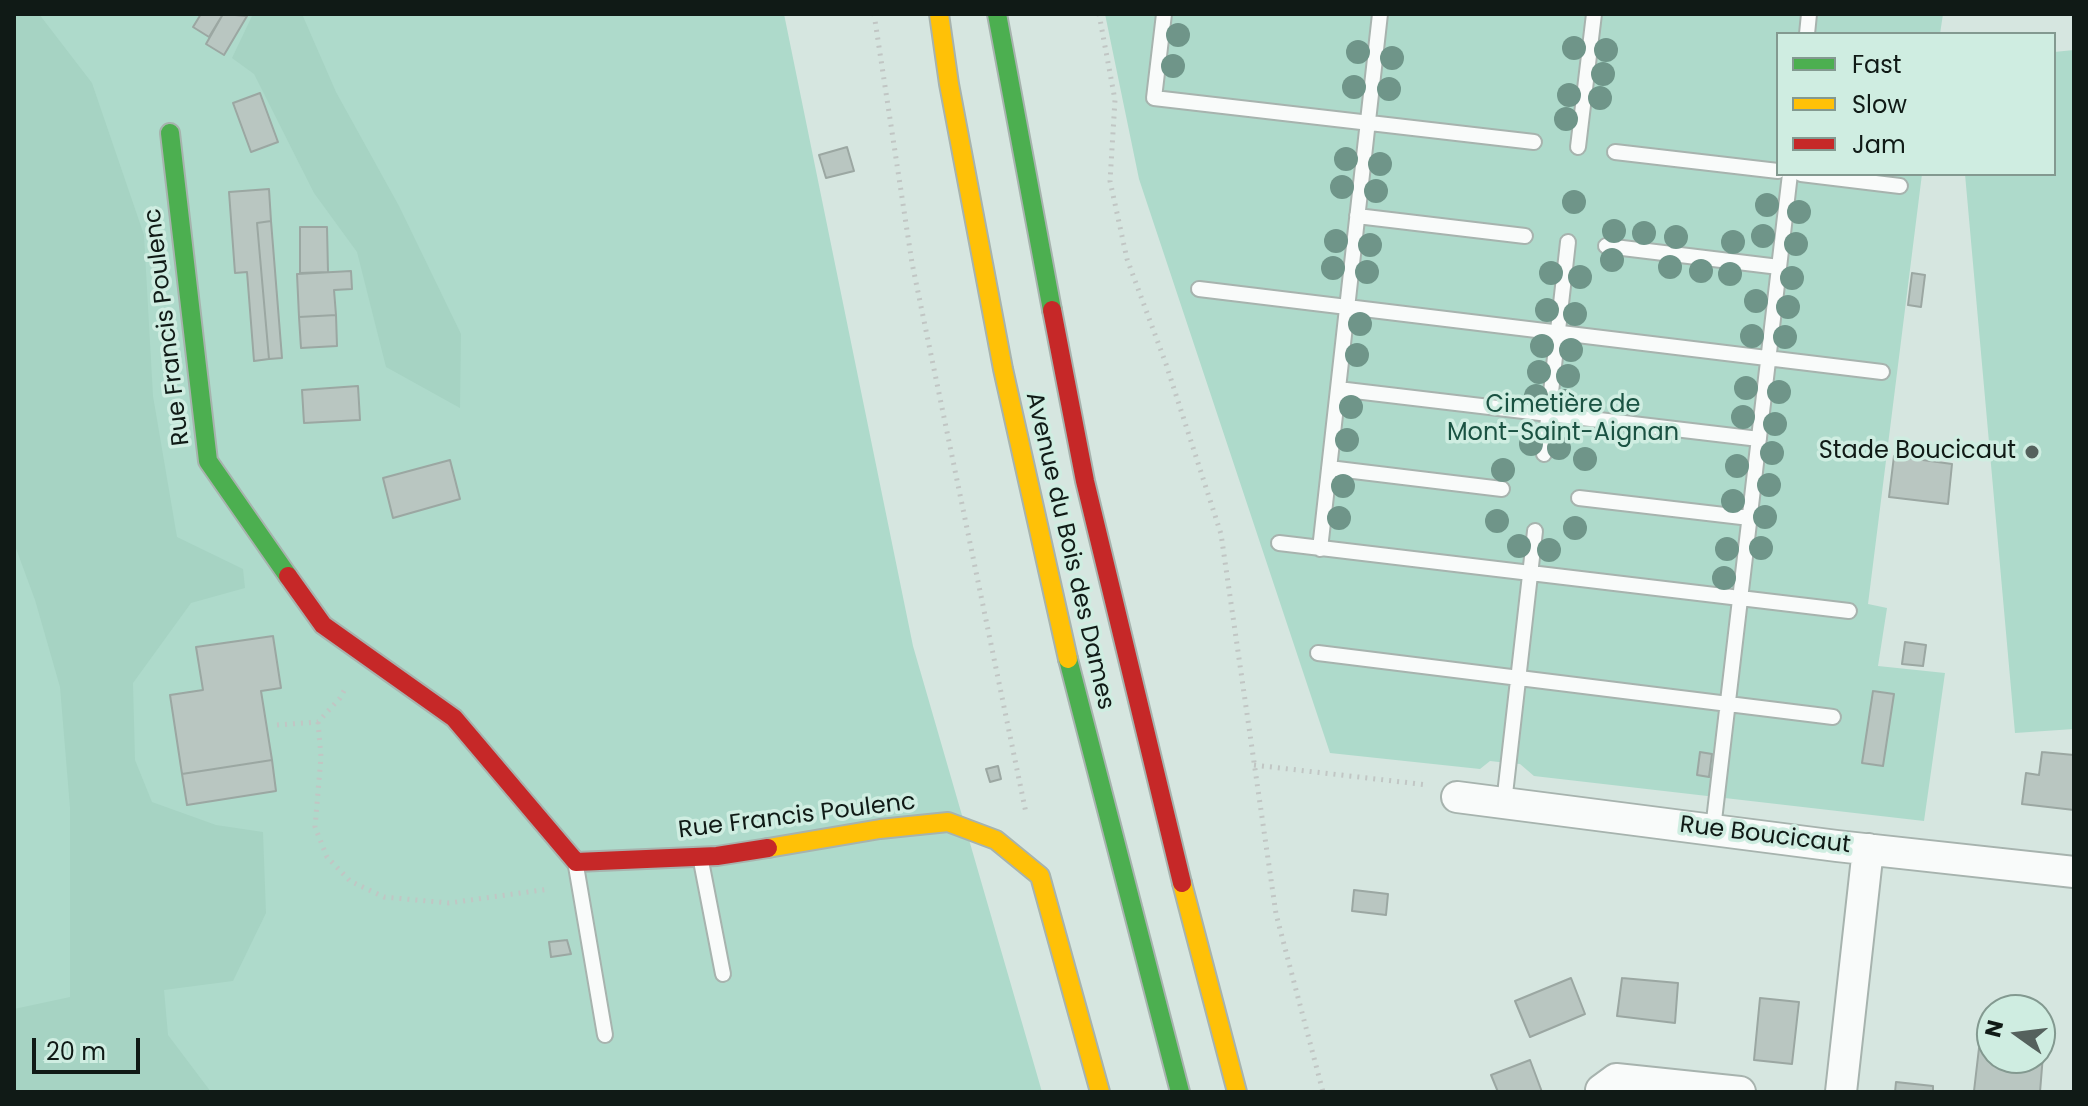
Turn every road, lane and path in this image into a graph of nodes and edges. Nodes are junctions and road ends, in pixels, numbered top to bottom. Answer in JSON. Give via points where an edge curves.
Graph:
{"nodes":[{"id":1,"x":874,"y":14,"type":"edge"},
{"id":2,"x":939,"y":14,"type":"edge"},
{"id":3,"x":997,"y":14,"type":"edge"},
{"id":4,"x":1099,"y":14,"type":"edge"},
{"id":5,"x":1164,"y":14,"type":"edge"},
{"id":6,"x":1380,"y":14,"type":"edge"},
{"id":7,"x":1594,"y":14,"type":"edge"},
{"id":8,"x":1368,"y":122,"type":"junction"},
{"id":9,"x":170,"y":133,"type":"dead end"},
{"id":10,"x":1534,"y":142,"type":"dead end"},
{"id":11,"x":1578,"y":147,"type":"dead end"},
{"id":12,"x":1615,"y":152,"type":"dead end"},
{"id":13,"x":1776,"y":171,"type":"edge"},
{"id":14,"x":1790,"y":176,"type":"edge"},
{"id":15,"x":1818,"y":176,"type":"edge"},
{"id":16,"x":1900,"y":186,"type":"dead end"},
{"id":17,"x":1357,"y":216,"type":"junction"},
{"id":18,"x":1525,"y":236,"type":"dead end"},
{"id":19,"x":1568,"y":242,"type":"dead end"},
{"id":20,"x":1606,"y":246,"type":"dead end"},
{"id":21,"x":1779,"y":267,"type":"junction"},
{"id":22,"x":1199,"y":289,"type":"dead end"},
{"id":23,"x":1347,"y":307,"type":"junction"},
{"id":24,"x":1557,"y":332,"type":"junction"},
{"id":25,"x":1769,"y":358,"type":"junction"},
{"id":26,"x":1882,"y":372,"type":"dead end"},
{"id":27,"x":1338,"y":389,"type":"junction"},
{"id":28,"x":1548,"y":414,"type":"junction"},
{"id":29,"x":1759,"y":439,"type":"junction"},
{"id":30,"x":1544,"y":454,"type":"dead end"},
{"id":31,"x":1329,"y":468,"type":"junction"},
{"id":32,"x":1502,"y":489,"type":"dead end"},
{"id":33,"x":1579,"y":498,"type":"dead end"},
{"id":34,"x":1750,"y":518,"type":"junction"},
{"id":35,"x":1535,"y":531,"type":"dead end"},
{"id":36,"x":1279,"y":543,"type":"dead end"},
{"id":37,"x":1320,"y":549,"type":"junction"},
{"id":38,"x":1530,"y":573,"type":"junction"},
{"id":39,"x":1740,"y":598,"type":"junction"},
{"id":40,"x":1849,"y":611,"type":"dead end"},
{"id":41,"x":1318,"y":653,"type":"dead end"},
{"id":42,"x":365,"y":655,"type":"junction"},
{"id":43,"x":1518,"y":678,"type":"junction"},
{"id":44,"x":1728,"y":704,"type":"junction"},
{"id":45,"x":1833,"y":717,"type":"dead end"},
{"id":46,"x":318,"y":722,"type":"junction"},
{"id":47,"x":277,"y":725,"type":"dead end"},
{"id":48,"x":1254,"y":765,"type":"junction"},
{"id":49,"x":1457,"y":797,"type":"joint"},
{"id":50,"x":1504,"y":803,"type":"junction"},
{"id":51,"x":1027,"y":815,"type":"dead end"},
{"id":52,"x":1713,"y":829,"type":"junction"},
{"id":53,"x":1868,"y":849,"type":"junction"},
{"id":54,"x":700,"y":857,"type":"junction"},
{"id":55,"x":576,"y":862,"type":"junction"},
{"id":56,"x":2074,"y":872,"type":"edge"},
{"id":57,"x":723,"y":974,"type":"dead end"},
{"id":58,"x":605,"y":1035,"type":"dead end"},
{"id":59,"x":1601,"y":1090,"type":"edge"},
{"id":60,"x":1100,"y":1092,"type":"edge"},
{"id":61,"x":1180,"y":1092,"type":"edge"},
{"id":62,"x":1237,"y":1092,"type":"edge"},
{"id":63,"x":1323,"y":1092,"type":"edge"},
{"id":64,"x":1740,"y":1092,"type":"edge"},
{"id":65,"x":1841,"y":1092,"type":"edge"}],
"edges":[{"from":1,"to":51,"type":"path","via":[[912,263]]},
{"from":2,"to":61,"type":"main road","name":"Avenue du Bois des Dames","via":[[1020,446],[1079,709]]},
{"from":3,"to":62,"type":"main road","name":"Avenue du Bois des Dames","via":[[1085,481]]},
{"from":4,"to":48,"type":"path","via":[[1115,100],[1110,181],[1127,259],[1221,534]]},
{"from":5,"to":8,"type":"lane","via":[[1154,98]]},
{"from":6,"to":8,"type":"lane"},
{"from":7,"to":11,"type":"lane"},
{"from":8,"to":10,"type":"lane"},
{"from":8,"to":17,"type":"lane"},
{"from":9,"to":42,"type":"main road","name":"Rue Francis Poulenc","via":[[208,461],[323,625]]},
{"from":12,"to":13,"type":"lane"},
{"from":14,"to":21,"type":"lane"},
{"from":15,"to":16,"type":"lane"},
{"from":17,"to":18,"type":"lane"},
{"from":17,"to":23,"type":"lane"},
{"from":19,"to":24,"type":"lane"},
{"from":20,"to":21,"type":"lane"},
{"from":21,"to":25,"type":"lane"},
{"from":22,"to":23,"type":"lane"},
{"from":23,"to":24,"type":"lane"},
{"from":23,"to":27,"type":"lane"},
{"from":24,"to":25,"type":"lane"},
{"from":24,"to":28,"type":"lane"},
{"from":25,"to":26,"type":"lane"},
{"from":25,"to":29,"type":"lane"},
{"from":27,"to":28,"type":"lane"},
{"from":27,"to":31,"type":"lane"},
{"from":28,"to":29,"type":"lane"},
{"from":28,"to":30,"type":"lane"},
{"from":29,"to":34,"type":"lane"},
{"from":31,"to":32,"type":"lane"},
{"from":31,"to":37,"type":"lane"},
{"from":33,"to":34,"type":"lane"},
{"from":34,"to":39,"type":"lane"},
{"from":35,"to":38,"type":"lane"},
{"from":36,"to":37,"type":"lane"},
{"from":37,"to":38,"type":"lane"},
{"from":38,"to":39,"type":"lane"},
{"from":38,"to":43,"type":"lane"},
{"from":39,"to":40,"type":"lane"},
{"from":39,"to":44,"type":"lane"},
{"from":41,"to":43,"type":"lane"},
{"from":42,"to":46,"type":"path","via":[[340,698]]},
{"from":42,"to":55,"type":"main road","name":"Rue Francis Poulenc","via":[[454,718]]},
{"from":43,"to":44,"type":"lane"},
{"from":43,"to":50,"type":"lane"},
{"from":44,"to":45,"type":"lane"},
{"from":44,"to":52,"type":"lane"},
{"from":46,"to":47,"type":"path"},
{"from":46,"to":55,"type":"path","via":[[315,827],[327,857],[350,881],[384,897],[449,903],[554,888],[566,883]]},
{"from":48,"to":49,"type":"path","via":[[1437,786]]},
{"from":48,"to":63,"type":"path","via":[[1276,914]]},
{"from":49,"to":50,"type":"street","name":"Rue Boucicaut"},
{"from":50,"to":52,"type":"street","name":"Rue Boucicaut"},
{"from":52,"to":53,"type":"street","name":"Rue Boucicaut"},
{"from":53,"to":56,"type":"street","name":"Rue Boucicaut"},
{"from":53,"to":65,"type":"street"},
{"from":54,"to":55,"type":"main road","name":"Rue Francis Poulenc"},
{"from":54,"to":57,"type":"lane"},
{"from":54,"to":60,"type":"main road","name":"Rue Francis Poulenc","via":[[948,822],[996,840],[1040,876]]},
{"from":55,"to":58,"type":"lane"},
{"from":59,"to":64,"type":"street","via":[[1616,1079]]}]}
